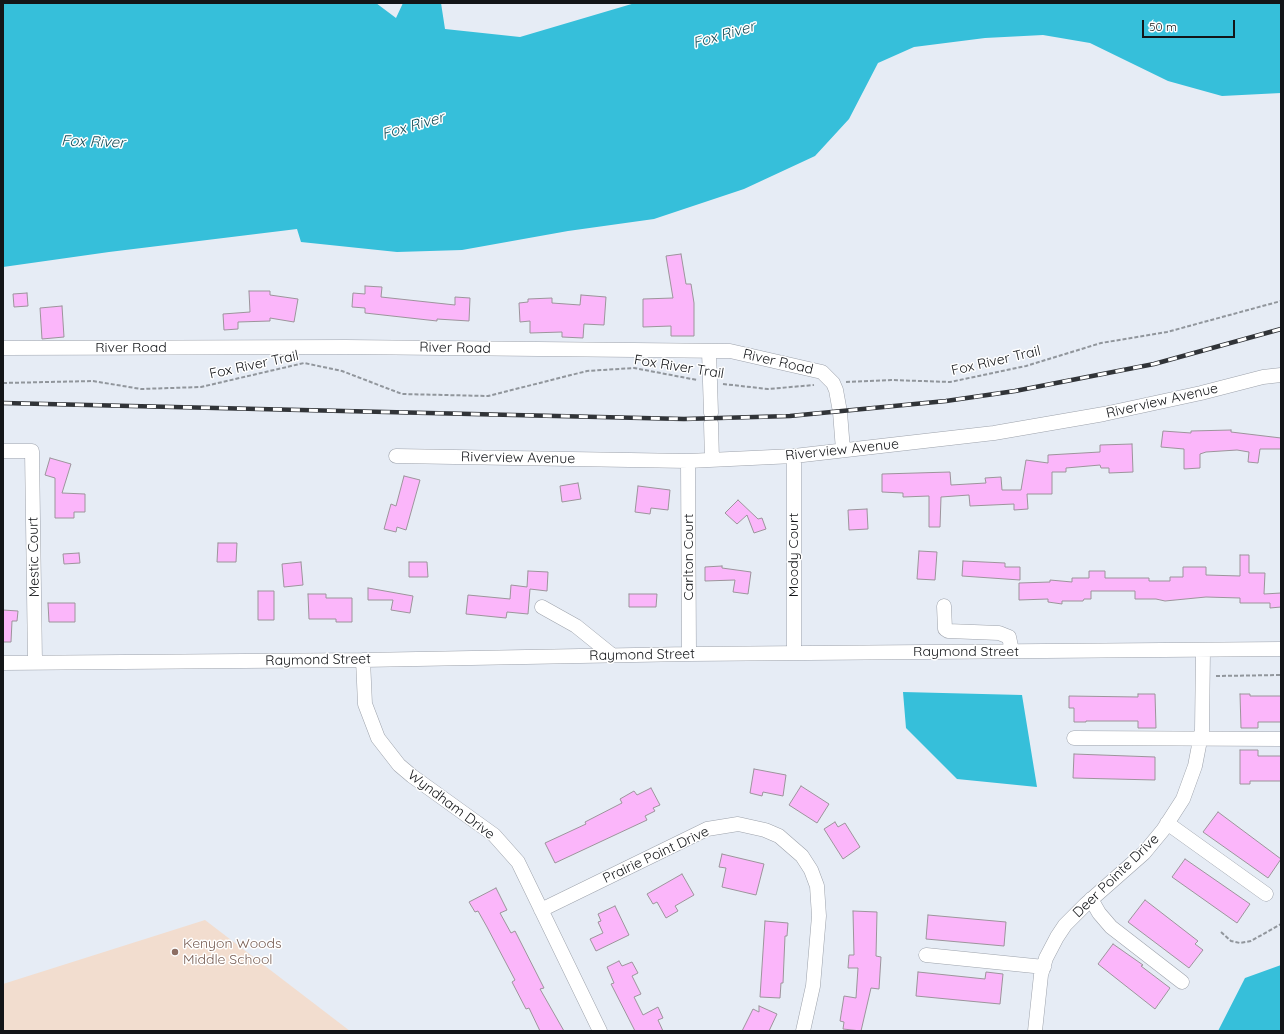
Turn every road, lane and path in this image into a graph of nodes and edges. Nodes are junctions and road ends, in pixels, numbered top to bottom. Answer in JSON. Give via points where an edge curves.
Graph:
{"nodes":[{"id":1,"x":1281,"y":301,"type":"edge"},
{"id":2,"x":3,"y":348,"type":"edge"},
{"id":3,"x":709,"y":350,"type":"junction"},
{"id":4,"x":1281,"y":375,"type":"edge"},
{"id":5,"x":710,"y":382,"type":"junction"},
{"id":6,"x":3,"y":383,"type":"edge"},
{"id":7,"x":832,"y":383,"type":"junction"},
{"id":8,"x":843,"y":450,"type":"junction"},
{"id":9,"x":3,"y":451,"type":"edge"},
{"id":10,"x":396,"y":456,"type":"dead end"},
{"id":11,"x":794,"y":456,"type":"junction"},
{"id":12,"x":712,"y":460,"type":"junction"},
{"id":13,"x":688,"y":461,"type":"junction"},
{"id":14,"x":944,"y":606,"type":"dead end"},
{"id":15,"x":542,"y":607,"type":"dead end"},
{"id":16,"x":1281,"y":649,"type":"edge"},
{"id":17,"x":1203,"y":650,"type":"junction"},
{"id":18,"x":1012,"y":651,"type":"junction"},
{"id":19,"x":794,"y":653,"type":"junction"},
{"id":20,"x":689,"y":654,"type":"junction"},
{"id":21,"x":612,"y":655,"type":"junction"},
{"id":22,"x":363,"y":660,"type":"junction"},
{"id":23,"x":35,"y":662,"type":"junction"},
{"id":24,"x":3,"y":663,"type":"edge"},
{"id":25,"x":1281,"y":675,"type":"edge"},
{"id":26,"x":1203,"y":676,"type":"junction"},
{"id":27,"x":1074,"y":738,"type":"dead end"},
{"id":28,"x":1201,"y":739,"type":"junction"},
{"id":29,"x":1281,"y":740,"type":"edge"},
{"id":30,"x":1167,"y":823,"type":"junction"},
{"id":31,"x":1266,"y":894,"type":"dead end"},
{"id":32,"x":1091,"y":899,"type":"junction"},
{"id":33,"x":541,"y":910,"type":"junction"},
{"id":34,"x":1281,"y":924,"type":"edge"},
{"id":35,"x":1221,"y":932,"type":"dead end"},
{"id":36,"x":926,"y":955,"type":"dead end"},
{"id":37,"x":1044,"y":967,"type":"junction"},
{"id":38,"x":1182,"y":982,"type":"dead end"},
{"id":39,"x":600,"y":1031,"type":"edge"},
{"id":40,"x":803,"y":1031,"type":"edge"},
{"id":41,"x":1035,"y":1031,"type":"edge"}],
"edges":[{"from":1,"to":7,"type":"path","name":"Fox River Trail","via":[[1167,332],[1101,344],[1026,366],[950,382],[891,380]]},
{"from":2,"to":3,"type":"street","name":"River Road"},
{"from":3,"to":5,"type":"street"},
{"from":3,"to":7,"type":"street","name":"River Road","via":[[730,351],[822,372]]},
{"from":4,"to":8,"type":"street","name":"Riverview Avenue","via":[[1263,376],[1201,393],[1104,414],[994,433]]},
{"from":5,"to":6,"type":"path","name":"Fox River Trail","via":[[634,368],[587,371],[488,396],[402,394],[342,371],[304,363],[201,387],[141,389],[93,381]]},
{"from":5,"to":7,"type":"path","name":"Fox River Trail","via":[[768,389]]},
{"from":5,"to":12,"type":"street"},
{"from":7,"to":8,"type":"street","via":[[840,412]]},
{"from":8,"to":11,"type":"street","name":"Riverview Avenue"},
{"from":9,"to":23,"type":"street","name":"Mestic Court","via":[[32,451]]},
{"from":10,"to":13,"type":"street","name":"Riverview Avenue"},
{"from":11,"to":12,"type":"street","name":"Riverview Avenue"},
{"from":11,"to":19,"type":"street","name":"Moody Court"},
{"from":12,"to":13,"type":"street","name":"Riverview Avenue"},
{"from":13,"to":20,"type":"street","name":"Carlton Court"},
{"from":14,"to":18,"type":"street","via":[[945,629],[948,631],[1000,633],[1009,637]]},
{"from":15,"to":21,"type":"street","via":[[576,626]]},
{"from":16,"to":17,"type":"street","name":"Raymond Street"},
{"from":17,"to":18,"type":"street","name":"Raymond Street"},
{"from":17,"to":26,"type":"street","name":"Deer Pointe Drive"},
{"from":18,"to":19,"type":"street","name":"Raymond Street"},
{"from":19,"to":20,"type":"street","name":"Raymond Street"},
{"from":20,"to":21,"type":"street","name":"Raymond Street"},
{"from":21,"to":22,"type":"street","name":"Raymond Street"},
{"from":22,"to":23,"type":"street","name":"Raymond Street"},
{"from":22,"to":33,"type":"street","name":"Wyndham Drive","via":[[365,704],[376,732],[388,752],[412,776],[494,835],[518,862]]},
{"from":23,"to":24,"type":"street","name":"Raymond Street"},
{"from":25,"to":26,"type":"path"},
{"from":26,"to":28,"type":"street","name":"Deer Pointe Drive","via":[[1204,710]]},
{"from":27,"to":28,"type":"street"},
{"from":28,"to":29,"type":"street"},
{"from":28,"to":30,"type":"street","name":"Deer Pointe Drive","via":[[1190,782]]},
{"from":30,"to":31,"type":"street"},
{"from":30,"to":32,"type":"street","name":"Deer Pointe Drive","via":[[1144,853]]},
{"from":32,"to":37,"type":"street","name":"Deer Pointe Drive","via":[[1065,925],[1050,950]]},
{"from":32,"to":38,"type":"street","via":[[1111,927]]},
{"from":33,"to":39,"type":"street","name":"Wyndham Drive"},
{"from":33,"to":40,"type":"street","name":"Prairie Point Drive","via":[[707,829],[738,824],[752,825],[779,836],[802,856],[817,886],[819,916],[813,986]]},
{"from":34,"to":35,"type":"path","via":[[1252,941],[1240,943],[1231,941]]},
{"from":36,"to":37,"type":"street"},
{"from":37,"to":41,"type":"street","name":"Deer Pointe Drive","via":[[1038,990]]}]}
